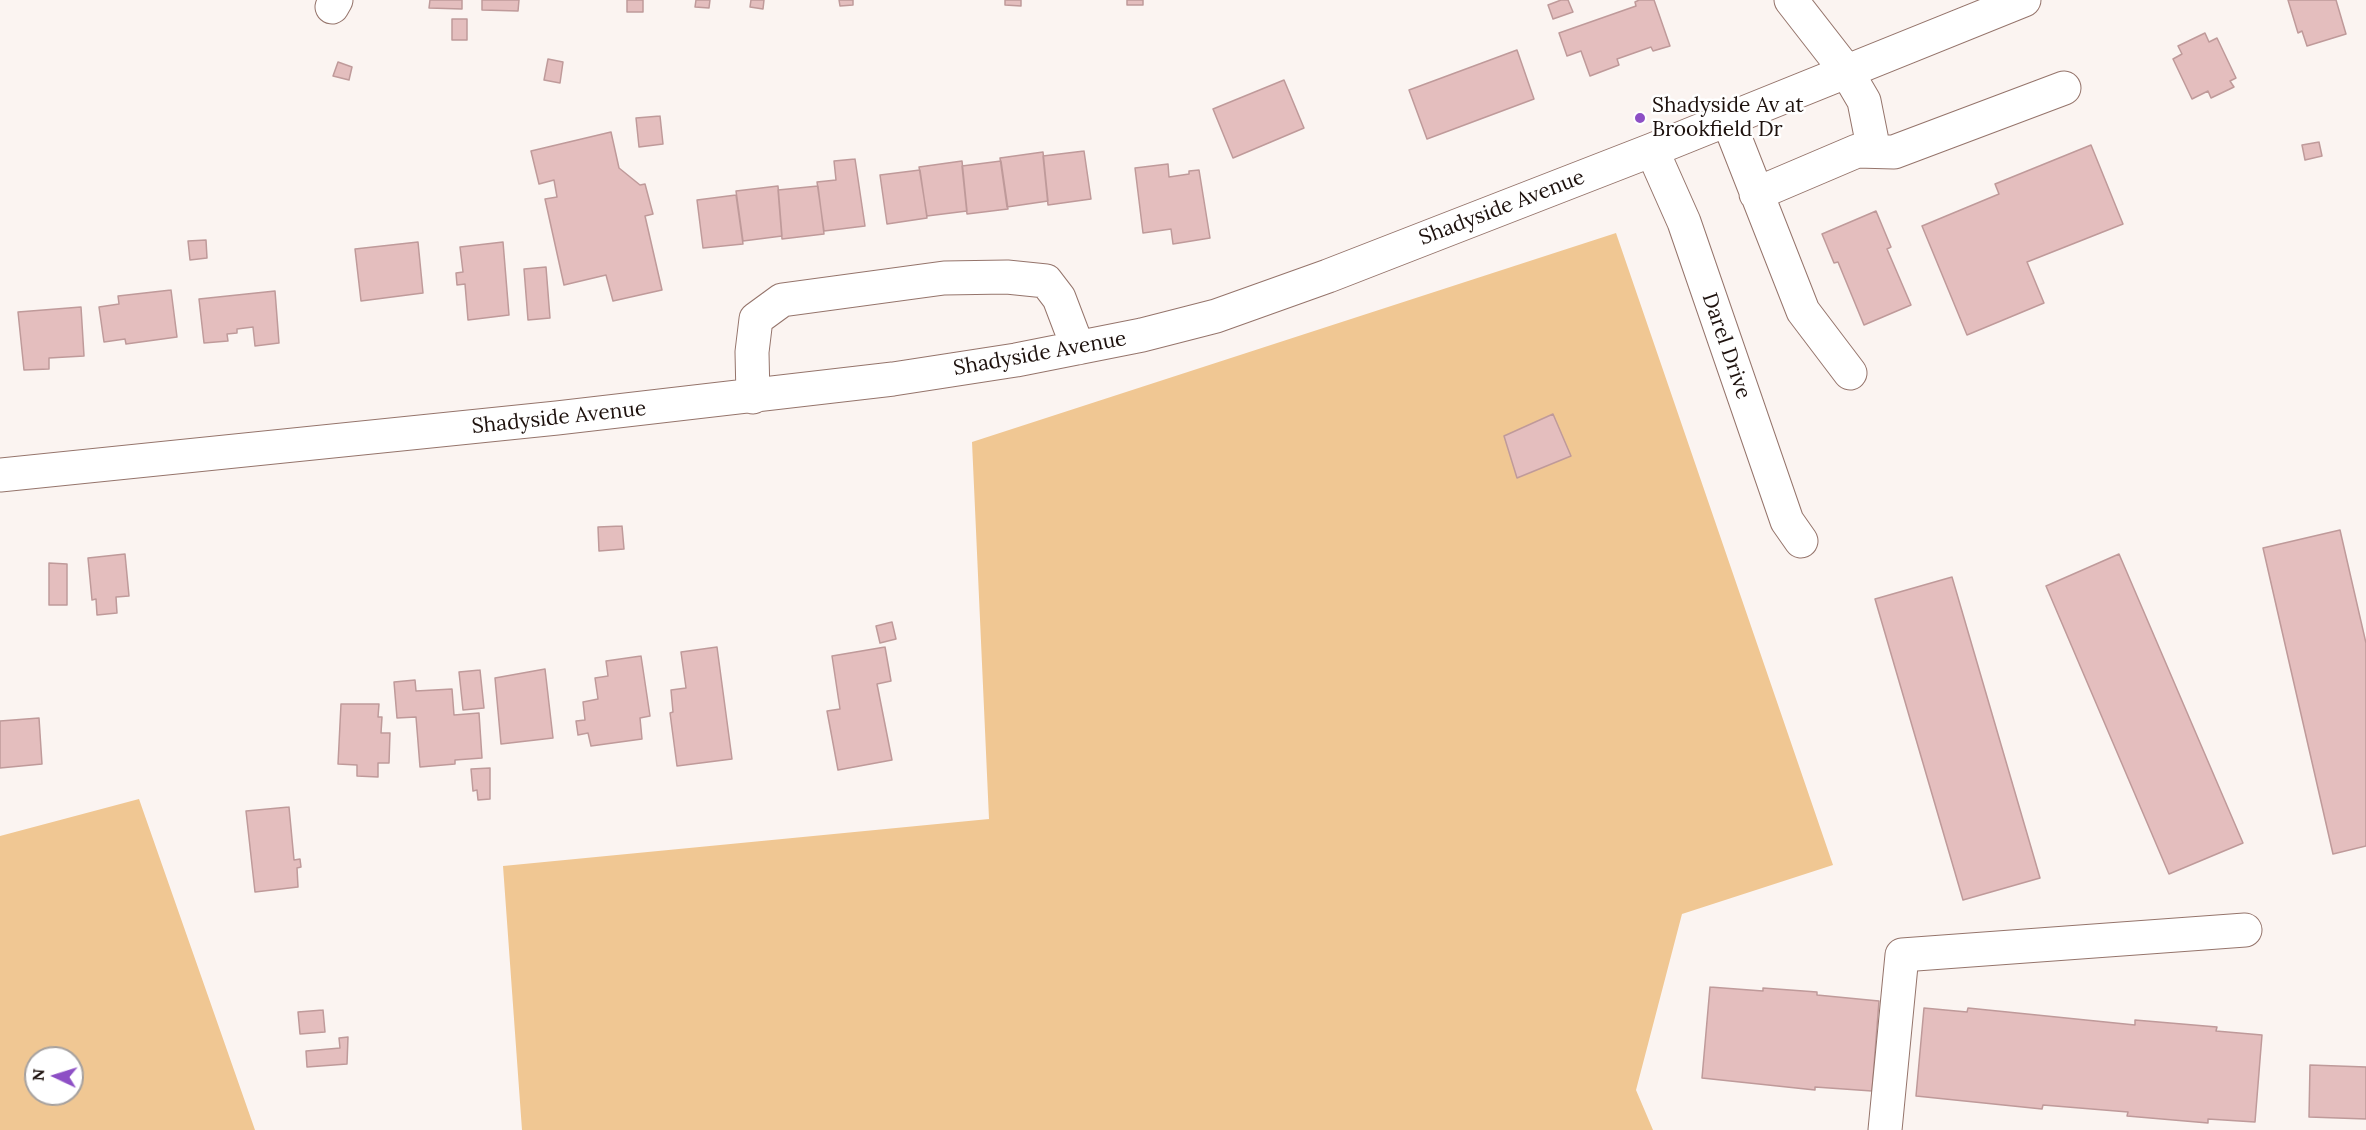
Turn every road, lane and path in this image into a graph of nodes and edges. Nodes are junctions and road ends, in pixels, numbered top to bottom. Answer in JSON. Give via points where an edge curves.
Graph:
{"nodes":[{"id":1,"x":1791,"y":0,"type":"edge"},
{"id":2,"x":2024,"y":0,"type":"edge"},
{"id":3,"x":1847,"y":72,"type":"junction"},
{"id":4,"x":2064,"y":88,"type":"dead end"},
{"id":5,"x":1728,"y":120,"type":"junction"},
{"id":6,"x":1652,"y":150,"type":"junction"},
{"id":7,"x":1874,"y":151,"type":"junction"},
{"id":8,"x":1756,"y":194,"type":"junction"},
{"id":9,"x":1078,"y":348,"type":"junction"},
{"id":10,"x":1850,"y":373,"type":"dead end"},
{"id":11,"x":753,"y":397,"type":"junction"},
{"id":12,"x":0,"y":475,"type":"edge"},
{"id":13,"x":1801,"y":541,"type":"dead end"},
{"id":14,"x":2245,"y":930,"type":"dead end"},
{"id":15,"x":1885,"y":1130,"type":"edge"}],
"edges":[{"from":1,"to":3,"type":"street"},
{"from":2,"to":3,"type":"street","name":"Shadyside Avenue"},
{"from":3,"to":5,"type":"street","name":"Shadyside Avenue"},
{"from":3,"to":7,"type":"street","via":[[1864,101]]},
{"from":4,"to":7,"type":"street","via":[[1894,152]]},
{"from":5,"to":6,"type":"street","name":"Shadyside Avenue"},
{"from":5,"to":8,"type":"street"},
{"from":6,"to":9,"type":"street","name":"Shadyside Avenue","via":[[1216,316]]},
{"from":6,"to":13,"type":"street","name":"Darel Drive","via":[[1684,222],[1787,521]]},
{"from":7,"to":8,"type":"street","via":[[1857,151]]},
{"from":8,"to":10,"type":"street","via":[[1803,311]]},
{"from":9,"to":11,"type":"street","name":"Shadyside Avenue","via":[[893,379]]},
{"from":9,"to":11,"type":"street","via":[[1059,298],[1046,281],[944,278],[782,300],[756,319]]},
{"from":11,"to":12,"type":"street","name":"Shadyside Avenue"},
{"from":14,"to":15,"type":"street","via":[[1902,955]]}]}
